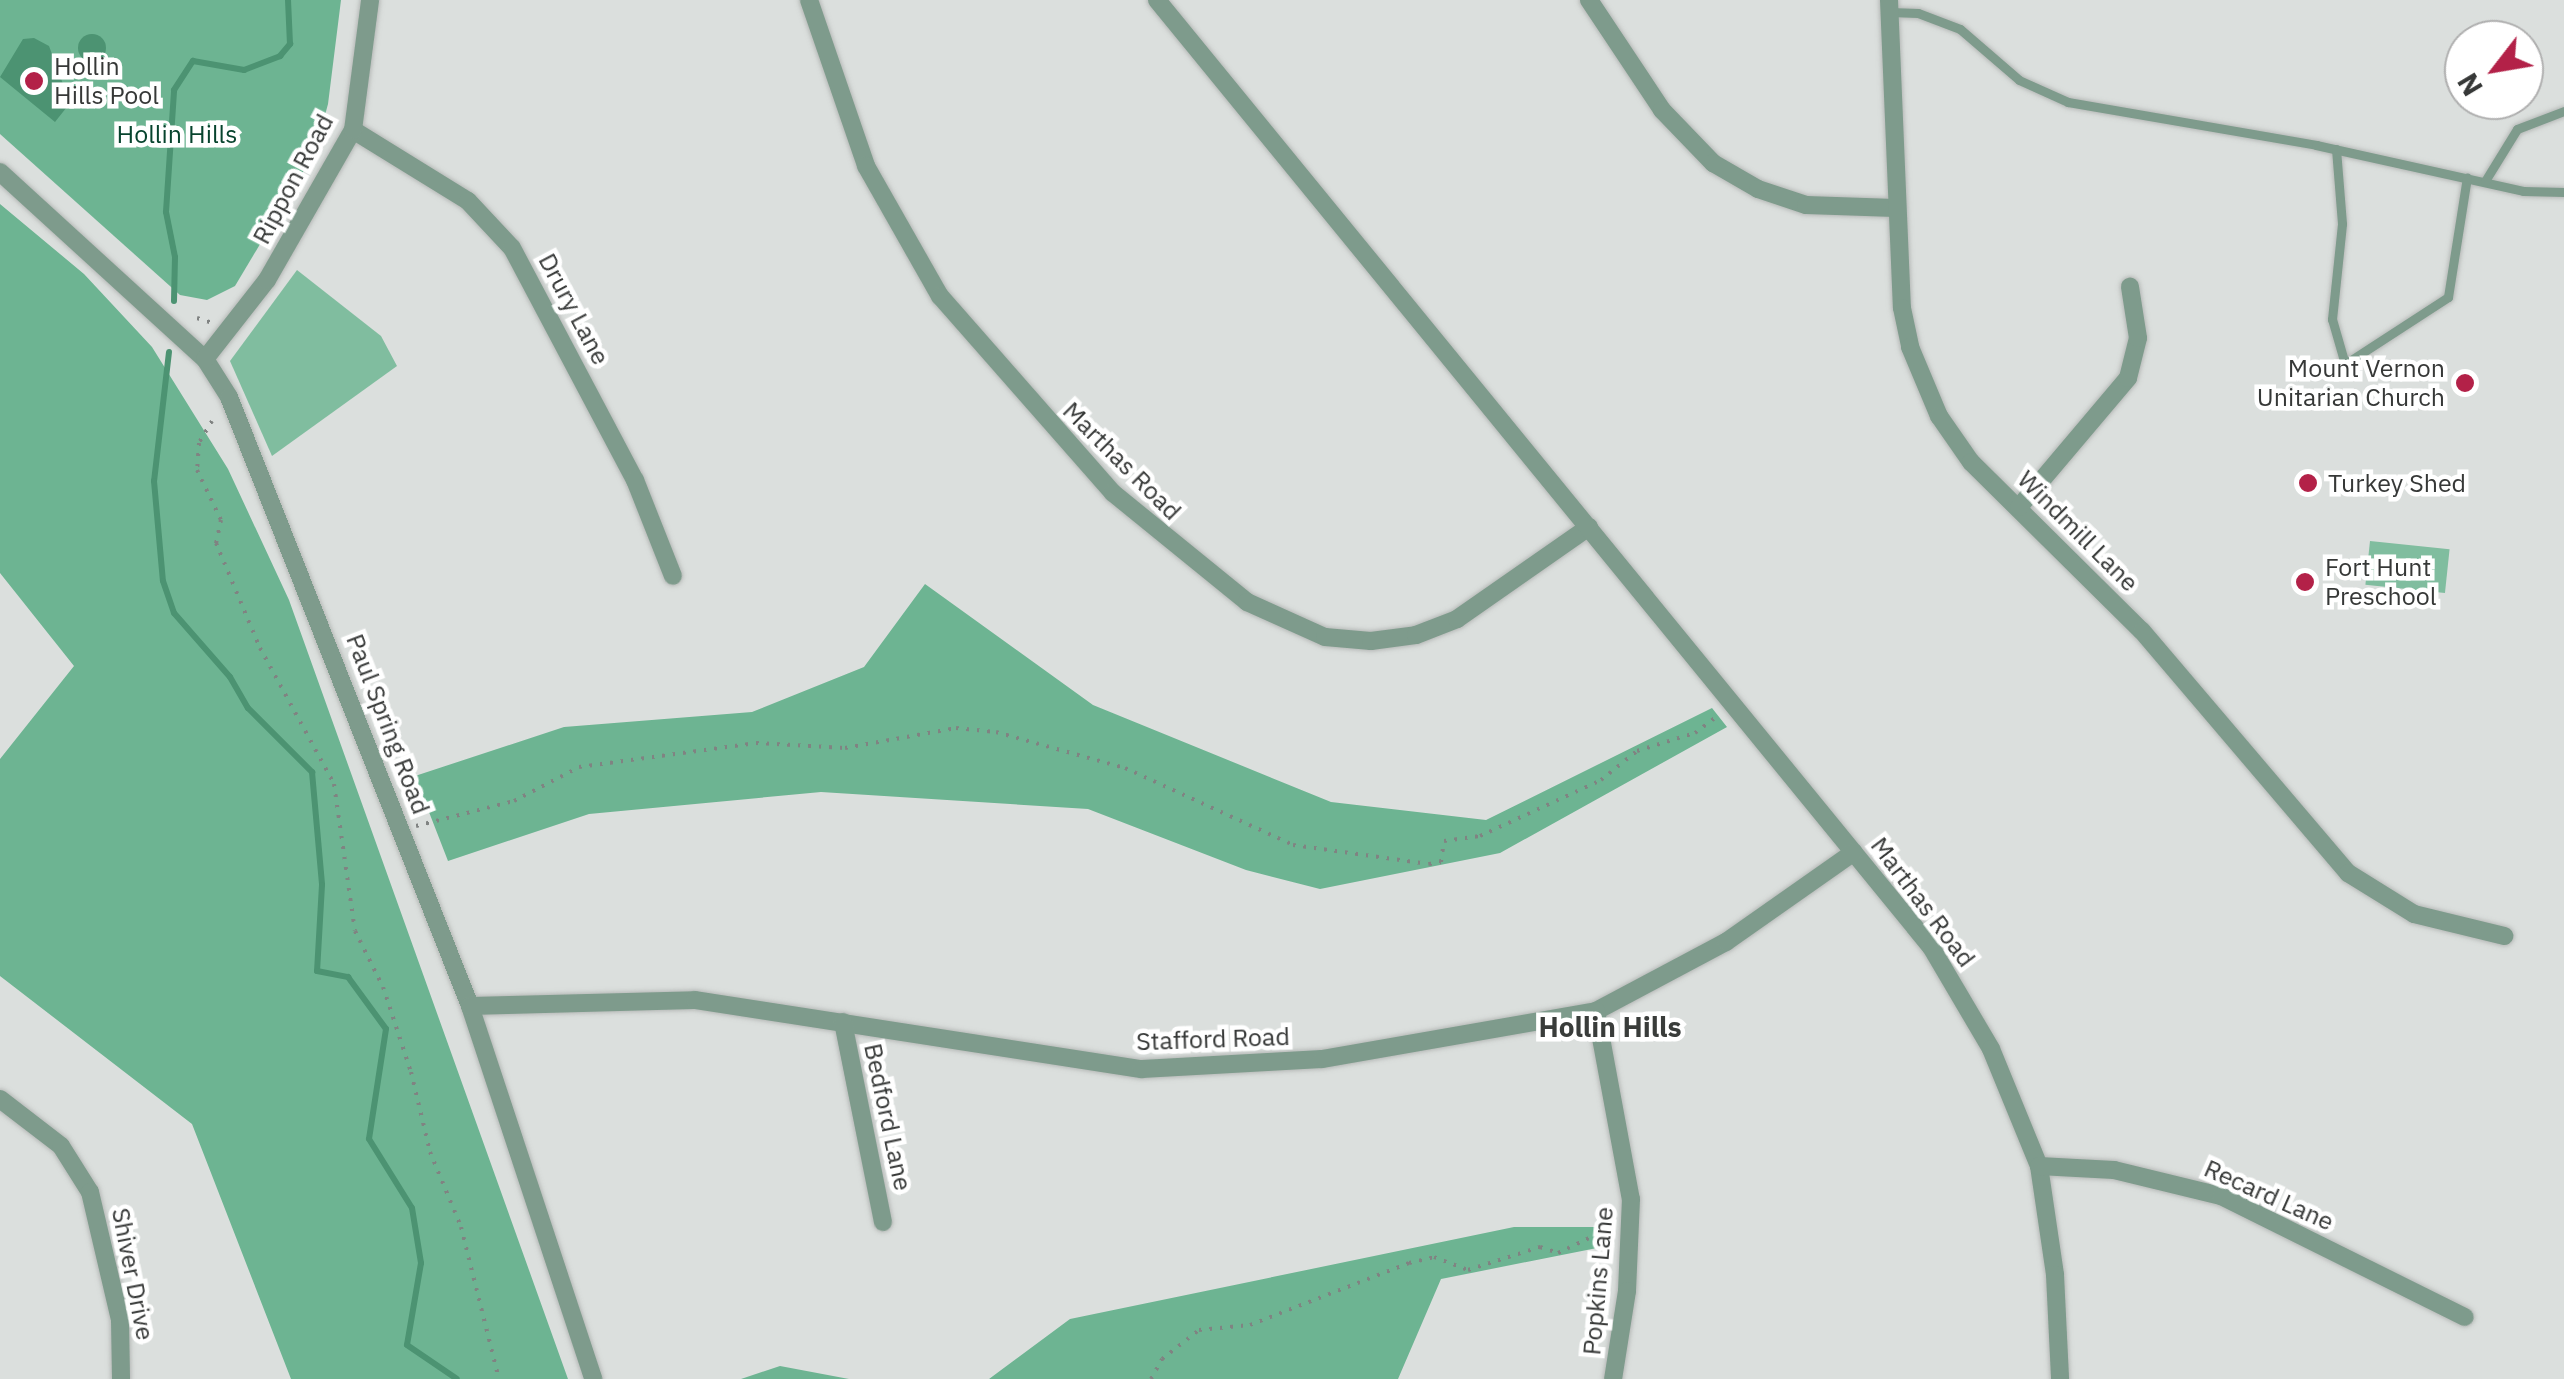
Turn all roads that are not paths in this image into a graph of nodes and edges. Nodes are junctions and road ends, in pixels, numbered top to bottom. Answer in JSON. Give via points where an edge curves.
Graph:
{"nodes":[{"id":1,"x":370,"y":0,"type":"edge"},
{"id":2,"x":809,"y":0,"type":"edge"},
{"id":3,"x":1157,"y":0,"type":"edge"},
{"id":4,"x":1589,"y":0,"type":"edge"},
{"id":5,"x":1890,"y":6,"type":"edge"},
{"id":6,"x":2564,"y":111,"type":"edge"},
{"id":7,"x":352,"y":130,"type":"junction"},
{"id":8,"x":2336,"y":149,"type":"junction"},
{"id":9,"x":0,"y":172,"type":"edge"},
{"id":10,"x":2468,"y":177,"type":"junction"},
{"id":11,"x":2484,"y":181,"type":"junction"},
{"id":12,"x":2564,"y":192,"type":"edge"},
{"id":13,"x":1896,"y":208,"type":"junction"},
{"id":14,"x":2130,"y":287,"type":"dead end"},
{"id":15,"x":205,"y":359,"type":"junction"},
{"id":16,"x":2019,"y":507,"type":"junction"},
{"id":17,"x":1589,"y":527,"type":"junction"},
{"id":18,"x":673,"y":576,"type":"dead end"},
{"id":19,"x":1854,"y":852,"type":"junction"},
{"id":20,"x":2504,"y":936,"type":"dead end"},
{"id":21,"x":470,"y":1006,"type":"junction"},
{"id":22,"x":1596,"y":1012,"type":"junction"},
{"id":23,"x":843,"y":1022,"type":"junction"},
{"id":24,"x":0,"y":1099,"type":"edge"},
{"id":25,"x":2039,"y":1166,"type":"junction"},
{"id":26,"x":883,"y":1222,"type":"dead end"},
{"id":27,"x":2465,"y":1318,"type":"dead end"},
{"id":28,"x":121,"y":1379,"type":"edge"},
{"id":29,"x":593,"y":1379,"type":"edge"},
{"id":30,"x":1613,"y":1379,"type":"edge"},
{"id":31,"x":2060,"y":1379,"type":"edge"}],
"edges":[{"from":1,"to":7,"type":"street","name":"Rippon Road"},
{"from":2,"to":17,"type":"street","name":"Marthas Road","via":[[866,166],[940,296],[1113,493],[1247,602],[1326,636],[1371,642],[1416,635],[1457,618]]},
{"from":3,"to":17,"type":"street","name":"Marthas Road"},
{"from":4,"to":13,"type":"street","via":[[1662,110],[1713,163],[1758,189],[1806,205]]},
{"from":5,"to":8,"type":"lane","via":[[1950,24],[2019,80],[2068,102]]},
{"from":5,"to":13,"type":"street","name":"Windmill Lane"},
{"from":6,"to":11,"type":"lane","via":[[2517,130]]},
{"from":7,"to":15,"type":"street","name":"Rippon Road","via":[[266,280]]},
{"from":7,"to":18,"type":"street","name":"Drury Lane","via":[[468,202],[512,248],[635,480]]},
{"from":8,"to":10,"type":"lane"},
{"from":8,"to":10,"type":"lane","via":[[2342,224],[2332,319],[2345,364],[2448,298]]},
{"from":9,"to":15,"type":"street","name":"Paul Spring Road"},
{"from":10,"to":11,"type":"lane"},
{"from":11,"to":12,"type":"lane"},
{"from":13,"to":16,"type":"street","name":"Windmill Lane","via":[[1902,308],[1922,381],[1971,462]]},
{"from":14,"to":16,"type":"street","via":[[2138,338],[2128,378]]},
{"from":15,"to":21,"type":"street","name":"Paul Spring Road","via":[[264,473]]},
{"from":16,"to":20,"type":"street","name":"Windmill Lane","via":[[2142,631],[2348,873],[2414,914]]},
{"from":17,"to":19,"type":"street","name":"Marthas Road"},
{"from":19,"to":22,"type":"street","name":"Stafford Road","via":[[1726,942]]},
{"from":19,"to":25,"type":"street","name":"Marthas Road","via":[[1972,1011]]},
{"from":21,"to":23,"type":"street","name":"Stafford Road","via":[[695,1000]]},
{"from":21,"to":29,"type":"street","name":"Paul Spring Road"},
{"from":22,"to":23,"type":"street","name":"Stafford Road","via":[[1322,1059],[1175,1070],[1103,1065]]},
{"from":22,"to":30,"type":"street","name":"Popkins Lane","via":[[1632,1199]]},
{"from":23,"to":26,"type":"street","name":"Bedford Lane"},
{"from":24,"to":28,"type":"street","name":"Shiver Drive","via":[[61,1146],[90,1192],[120,1320]]},
{"from":25,"to":27,"type":"street","name":"Recard Lane","via":[[2114,1170],[2221,1196]]},
{"from":25,"to":31,"type":"street","name":"Marthas Road","via":[[2055,1274]]}]}
